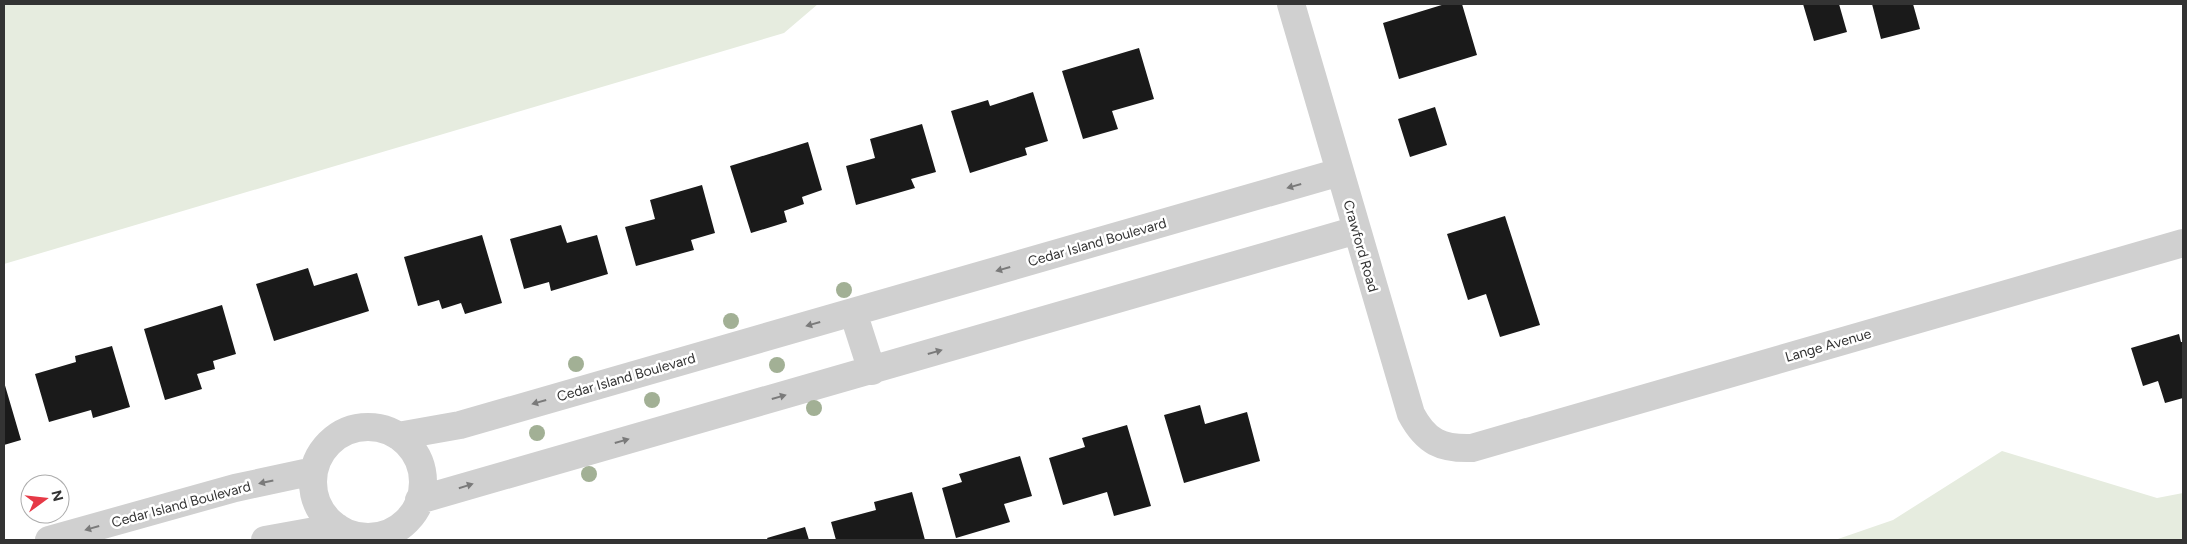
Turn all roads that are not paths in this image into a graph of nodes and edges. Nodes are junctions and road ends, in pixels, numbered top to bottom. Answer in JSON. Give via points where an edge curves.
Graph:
{"nodes":[{"id":1,"x":1291,"y":4,"type":"edge"},
{"id":2,"x":1340,"y":172,"type":"junction"},
{"id":3,"x":1357,"y":230,"type":"junction"},
{"id":4,"x":2183,"y":243,"type":"edge"},
{"id":5,"x":854,"y":312,"type":"junction"},
{"id":6,"x":872,"y":371,"type":"junction"},
{"id":7,"x":398,"y":436,"type":"junction"},
{"id":8,"x":1472,"y":448,"type":"joint"},
{"id":9,"x":314,"y":471,"type":"junction"},
{"id":10,"x":419,"y":500,"type":"junction"},
{"id":11,"x":337,"y":527,"type":"junction"},
{"id":12,"x":49,"y":540,"type":"edge"},
{"id":13,"x":265,"y":540,"type":"edge"}],
"edges":[{"from":1,"to":2,"type":"street","name":"Crawford Road"},
{"from":2,"to":3,"type":"street","name":"Crawford Road"},
{"from":2,"to":5,"type":"street","name":"Cedar Island Boulevard","one_way":true},
{"from":6,"to":3,"type":"street","one_way":true},
{"from":3,"to":8,"type":"street","name":"Crawford Road","via":[[1411,414],[1418,427],[1437,444],[1454,449]]},
{"from":4,"to":8,"type":"street","name":"Lange Avenue"},
{"from":5,"to":6,"type":"street"},
{"from":5,"to":7,"type":"street","name":"Cedar Island Boulevard","one_way":true,"via":[[460,425]]},
{"from":10,"to":6,"type":"street","one_way":true},
{"from":7,"to":9,"type":"street","name":"Cedar Island Boulevard","via":[[378,428],[356,428],[337,436],[322,451]]},
{"from":7,"to":10,"type":"street","name":"Cedar Island Boulevard","via":[[413,451],[421,471],[423,485]]},
{"from":9,"to":11,"type":"street","name":"Cedar Island Boulevard","via":[[314,492],[322,512]]},
{"from":9,"to":12,"type":"street","name":"Cedar Island Boulevard","one_way":true,"via":[[235,488]]},
{"from":10,"to":11,"type":"street","name":"Cedar Island Boulevard","via":[[414,516],[399,529],[378,536],[356,537]]},
{"from":11,"to":13,"type":"street"}]}
